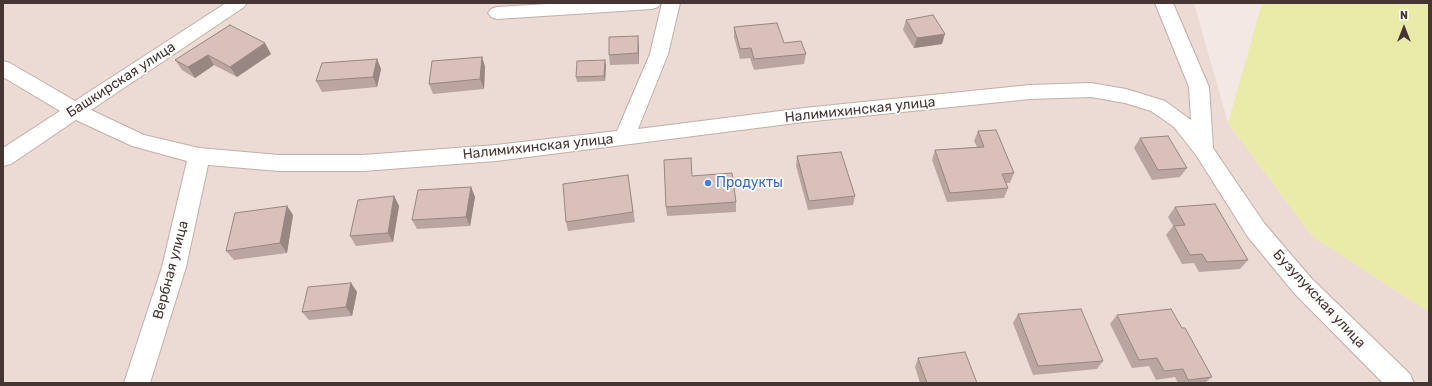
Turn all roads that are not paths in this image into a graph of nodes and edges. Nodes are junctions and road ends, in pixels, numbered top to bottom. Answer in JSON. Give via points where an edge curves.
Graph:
{"nodes":[{"id":1,"x":238,"y":3,"type":"edge"},
{"id":2,"x":652,"y":3,"type":"edge"},
{"id":3,"x":671,"y":3,"type":"edge"},
{"id":4,"x":1164,"y":3,"type":"edge"},
{"id":5,"x":497,"y":13,"type":"dead end"},
{"id":6,"x":3,"y":68,"type":"edge"},
{"id":7,"x":1091,"y":90,"type":"joint"},
{"id":8,"x":74,"y":110,"type":"junction"},
{"id":9,"x":624,"y":138,"type":"junction"},
{"id":10,"x":1203,"y":149,"type":"junction"},
{"id":11,"x":199,"y":156,"type":"junction"},
{"id":12,"x":3,"y":158,"type":"edge"},
{"id":13,"x":137,"y":383,"type":"edge"},
{"id":14,"x":1401,"y":383,"type":"edge"}],
"edges":[{"from":1,"to":8,"type":"street","name":"Башкирская улица"},
{"from":2,"to":5,"type":"street"},
{"from":3,"to":9,"type":"street","via":[[659,54]]},
{"from":4,"to":10,"type":"street","name":"Бузулукская улица","via":[[1199,87]]},
{"from":6,"to":8,"type":"street","name":"Налимихинская улица"},
{"from":7,"to":9,"type":"street","name":"Налимихинская улица","via":[[1023,93]]},
{"from":7,"to":10,"type":"street","name":"Бузулукская улица","via":[[1126,96],[1158,106],[1181,122]]},
{"from":8,"to":11,"type":"street","name":"Налимихинская улица","via":[[139,141]]},
{"from":8,"to":12,"type":"street","name":"Башкирская улица"},
{"from":9,"to":11,"type":"street","name":"Налимихинская улица","via":[[496,153],[362,163],[279,163]]},
{"from":10,"to":14,"type":"street","name":"Бузулукская улица","via":[[1256,230],[1303,286]]},
{"from":11,"to":13,"type":"street","name":"Вербная улица","via":[[174,267]]}]}
